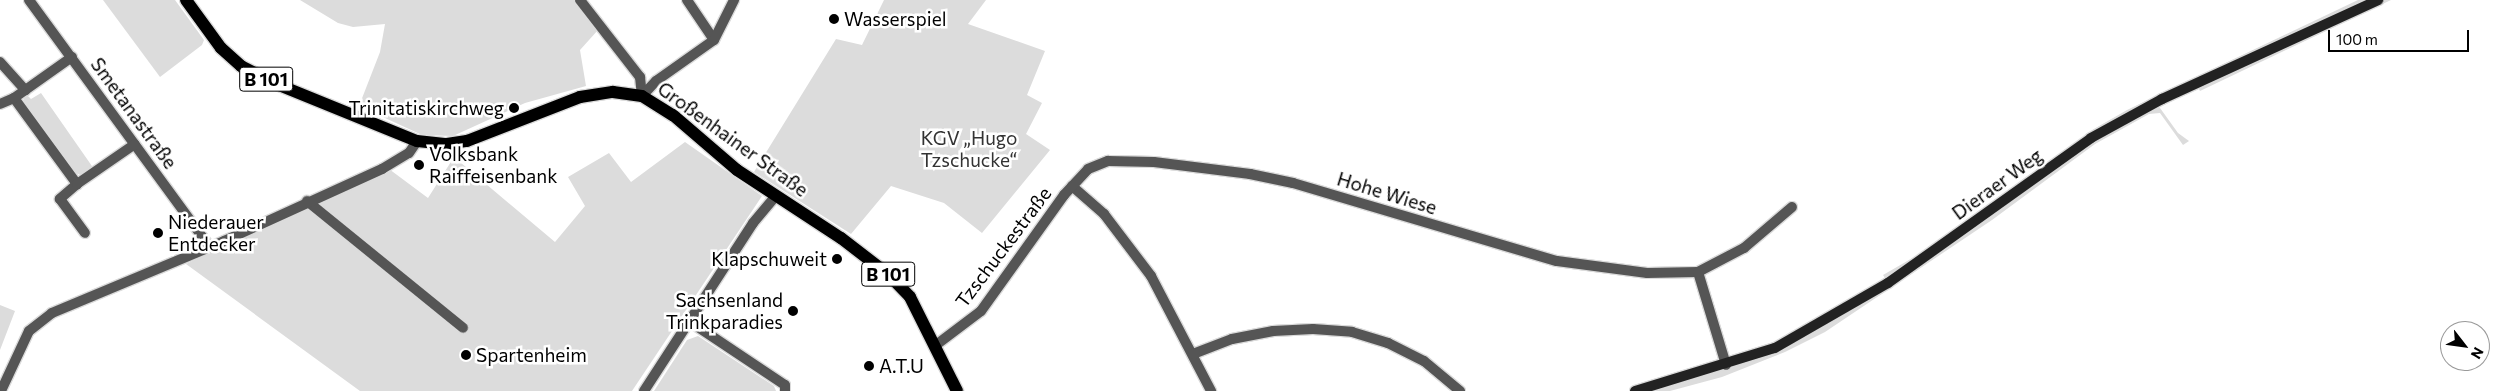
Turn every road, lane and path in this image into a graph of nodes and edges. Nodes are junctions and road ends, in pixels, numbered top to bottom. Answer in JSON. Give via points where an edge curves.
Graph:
{"nodes":[{"id":1,"x":29,"y":0,"type":"edge"},
{"id":2,"x":186,"y":0,"type":"edge"},
{"id":3,"x":580,"y":0,"type":"edge"},
{"id":4,"x":687,"y":0,"type":"edge"},
{"id":5,"x":734,"y":0,"type":"edge"},
{"id":6,"x":2378,"y":0,"type":"edge"},
{"id":7,"x":714,"y":40,"type":"junction"},
{"id":8,"x":72,"y":57,"type":"junction"},
{"id":9,"x":0,"y":62,"type":"edge"},
{"id":10,"x":25,"y":90,"type":"junction"},
{"id":11,"x":642,"y":96,"type":"junction"},
{"id":12,"x":14,"y":98,"type":"junction"},
{"id":13,"x":0,"y":104,"type":"edge"},
{"id":14,"x":418,"y":141,"type":"junction"},
{"id":15,"x":134,"y":144,"type":"junction"},
{"id":16,"x":77,"y":184,"type":"junction"},
{"id":17,"x":1072,"y":186,"type":"junction"},
{"id":18,"x":776,"y":196,"type":"junction"},
{"id":19,"x":307,"y":201,"type":"junction"},
{"id":20,"x":1792,"y":207,"type":"dead end"},
{"id":21,"x":85,"y":233,"type":"dead end"},
{"id":22,"x":209,"y":246,"type":"junction"},
{"id":23,"x":1698,"y":272,"type":"junction"},
{"id":24,"x":689,"y":322,"type":"junction"},
{"id":25,"x":463,"y":328,"type":"dead end"},
{"id":26,"x":936,"y":345,"type":"junction"},
{"id":27,"x":1193,"y":354,"type":"junction"},
{"id":28,"x":1726,"y":365,"type":"junction"},
{"id":29,"x":1,"y":391,"type":"edge"},
{"id":30,"x":644,"y":391,"type":"edge"},
{"id":31,"x":785,"y":391,"type":"edge"},
{"id":32,"x":957,"y":391,"type":"edge"},
{"id":33,"x":1211,"y":391,"type":"edge"},
{"id":34,"x":1460,"y":391,"type":"edge"},
{"id":35,"x":1635,"y":391,"type":"edge"}],
"edges":[{"from":1,"to":8,"type":"street","name":"Smetanastraße"},
{"from":2,"to":14,"type":"main road","name":"Großenhainer Straße","number":"B 101","via":[[221,48],[241,66],[274,84]]},
{"from":3,"to":11,"type":"street","via":[[640,77]]},
{"from":4,"to":7,"type":"street"},
{"from":5,"to":7,"type":"street"},
{"from":6,"to":28,"type":"main road","name":"Dieraer Weg","via":[[2170,96],[2091,138],[1888,284],[1774,348]]},
{"from":7,"to":11,"type":"street","via":[[656,81]]},
{"from":8,"to":10,"type":"street"},
{"from":8,"to":15,"type":"street","name":"Smetanastraße"},
{"from":9,"to":10,"type":"street"},
{"from":10,"to":12,"type":"street"},
{"from":11,"to":14,"type":"main road","name":"Großenhainer Straße","number":"B 101","via":[[613,92],[580,97],[467,141],[447,144]]},
{"from":11,"to":18,"type":"main road","name":"Großenhainer Straße","number":"B 101","via":[[673,115],[718,156]]},
{"from":12,"to":13,"type":"street"},
{"from":12,"to":16,"type":"street"},
{"from":14,"to":19,"type":"street","via":[[397,161]]},
{"from":15,"to":16,"type":"street"},
{"from":15,"to":22,"type":"street","name":"Smetanastraße"},
{"from":16,"to":21,"type":"street","via":[[60,199]]},
{"from":17,"to":23,"type":"street","name":"Hohe Wiese","via":[[1088,169],[1108,162],[1204,166],[1293,183],[1557,261],[1630,271]]},
{"from":17,"to":26,"type":"street","name":"Tzschuckestraße","via":[[981,311]]},
{"from":17,"to":27,"type":"street","via":[[1104,214],[1135,252]]},
{"from":18,"to":24,"type":"street","via":[[753,223]]},
{"from":18,"to":26,"type":"main road","name":"Großenhainer Straße","number":"B 101","via":[[841,238],[889,276],[910,297]]},
{"from":19,"to":22,"type":"street"},
{"from":19,"to":25,"type":"street"},
{"from":20,"to":23,"type":"street","name":"Hohe Wiese","via":[[1744,248]]},
{"from":22,"to":29,"type":"street","via":[[72,303],[35,324],[23,339]]},
{"from":23,"to":28,"type":"street"},
{"from":24,"to":30,"type":"street"},
{"from":24,"to":31,"type":"street","via":[[785,385]]},
{"from":26,"to":32,"type":"main road","name":"Großenhainer Straße","number":"B 101"},
{"from":27,"to":33,"type":"street"},
{"from":27,"to":34,"type":"street","via":[[1232,339],[1273,331],[1313,329],[1352,332],[1388,343],[1424,361]]},
{"from":28,"to":35,"type":"main road","name":"Dieraer Weg"}]}
